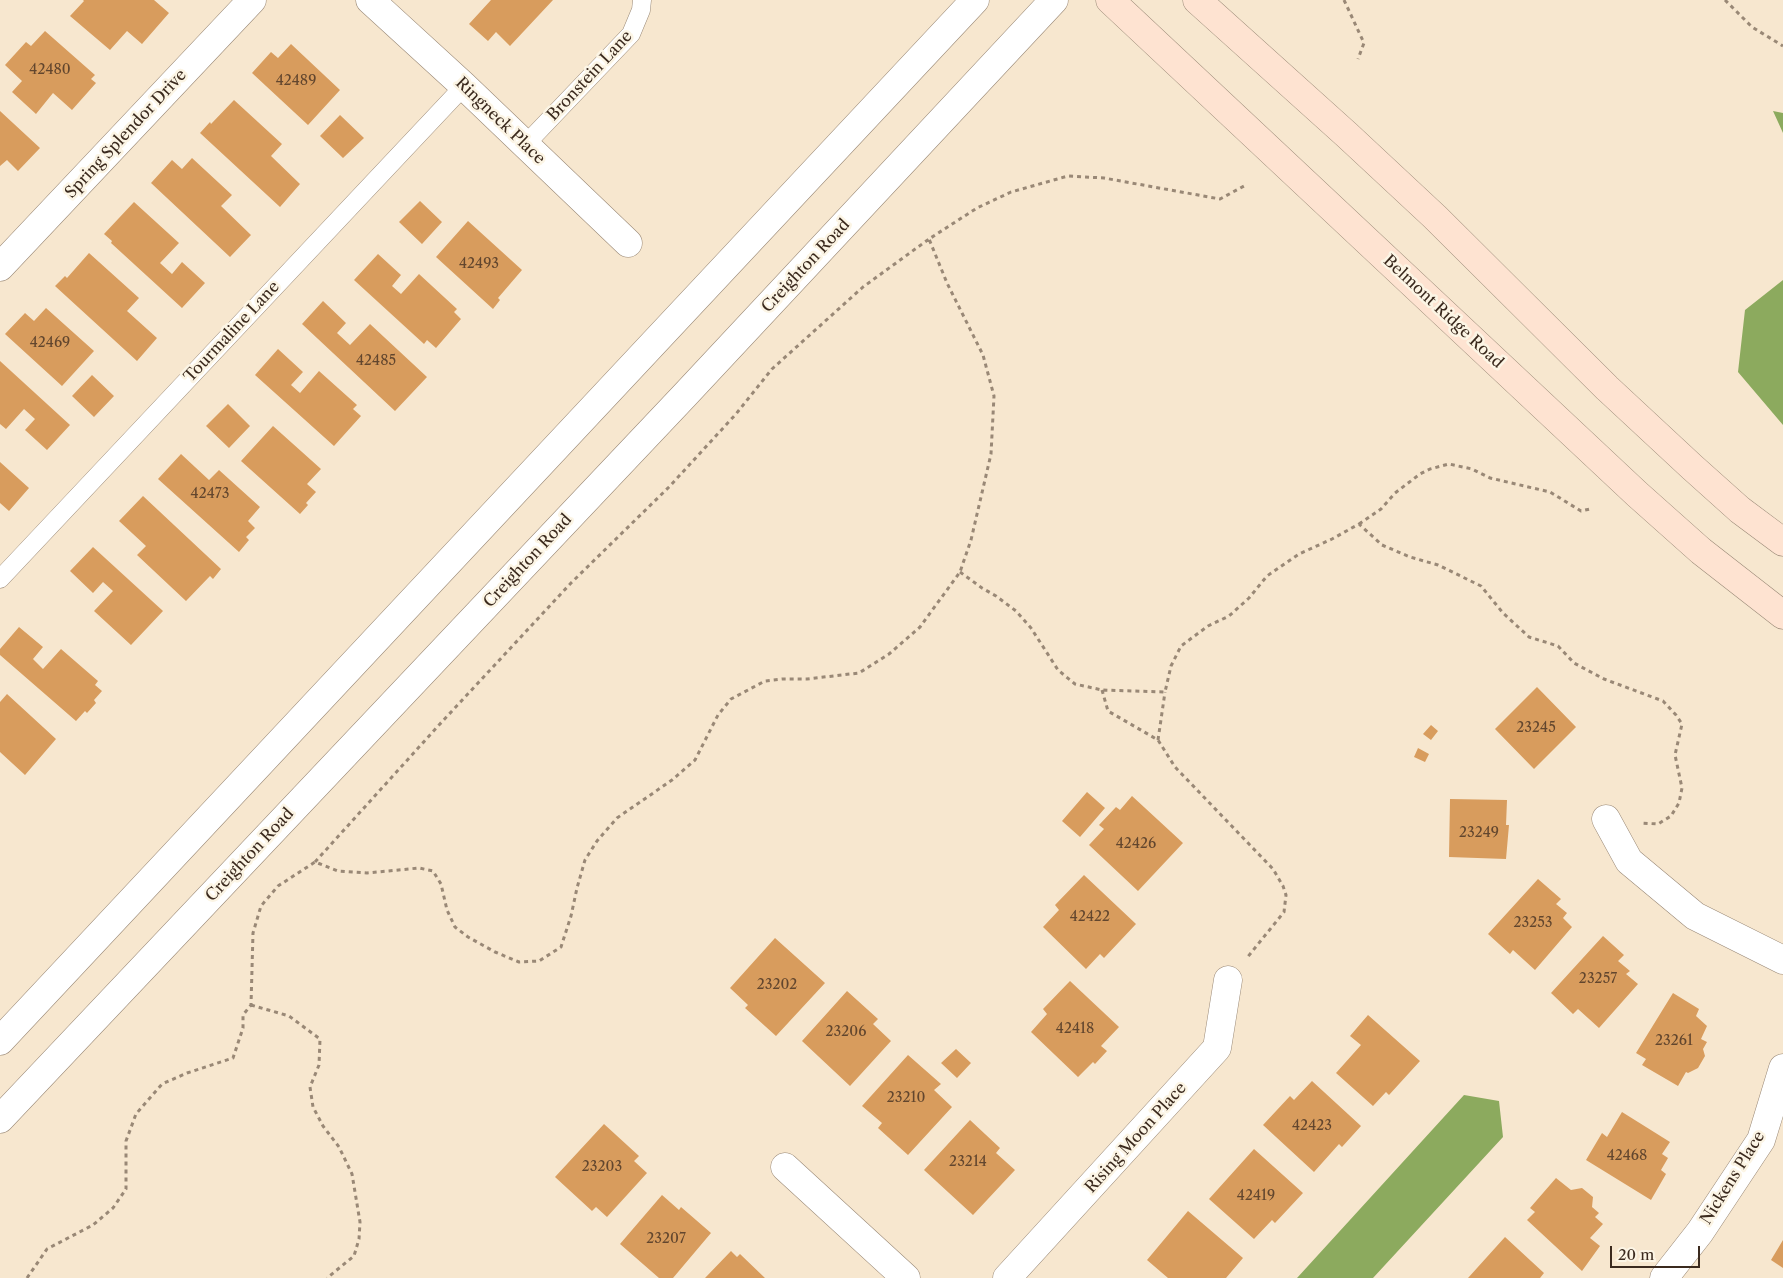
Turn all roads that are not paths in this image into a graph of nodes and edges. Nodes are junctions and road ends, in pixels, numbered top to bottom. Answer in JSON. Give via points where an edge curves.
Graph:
{"nodes":[{"id":1,"x":252,"y":0,"type":"edge"},
{"id":2,"x":370,"y":0,"type":"edge"},
{"id":3,"x":642,"y":0,"type":"edge"},
{"id":4,"x":975,"y":0,"type":"edge"},
{"id":5,"x":1054,"y":0,"type":"edge"},
{"id":6,"x":1110,"y":0,"type":"edge"},
{"id":7,"x":1197,"y":0,"type":"edge"},
{"id":8,"x":464,"y":86,"type":"junction"},
{"id":9,"x":525,"y":145,"type":"junction"},
{"id":10,"x":628,"y":244,"type":"dead end"},
{"id":11,"x":0,"y":268,"type":"edge"},
{"id":12,"x":1783,"y":542,"type":"edge"},
{"id":13,"x":0,"y":579,"type":"edge"},
{"id":14,"x":1783,"y":615,"type":"edge"},
{"id":15,"x":1606,"y":819,"type":"road end"},
{"id":16,"x":1783,"y":960,"type":"edge"},
{"id":17,"x":1228,"y":980,"type":"road end"},
{"id":18,"x":0,"y":1042,"type":"edge"},
{"id":19,"x":1783,"y":1068,"type":"edge"},
{"id":20,"x":0,"y":1119,"type":"edge"},
{"id":21,"x":785,"y":1167,"type":"dead end"},
{"id":22,"x":906,"y":1278,"type":"edge"},
{"id":23,"x":1007,"y":1278,"type":"edge"},
{"id":24,"x":1664,"y":1278,"type":"edge"}],
"edges":[{"from":1,"to":11,"type":"street","name":"Spring Splendor Drive"},
{"from":2,"to":8,"type":"street","name":"Ringneck Place"},
{"from":3,"to":9,"type":"lane","name":"Bronstein Lane","via":[[631,34]]},
{"from":4,"to":18,"type":"street"},
{"from":5,"to":20,"type":"street","name":"Creighton Road"},
{"from":6,"to":14,"type":"main road","name":"Belmont Ridge Road","via":[[1637,494],[1701,551]]},
{"from":7,"to":12,"type":"main road","via":[[1428,211],[1692,467],[1740,510]]},
{"from":8,"to":9,"type":"street","name":"Ringneck Place"},
{"from":8,"to":13,"type":"lane","name":"Tourmaline Lane"},
{"from":9,"to":10,"type":"street","name":"Ringneck Place"},
{"from":15,"to":16,"type":"street","via":[[1629,861],[1695,916]]},
{"from":17,"to":23,"type":"street","name":"Rising Moon Place","via":[[1217,1048]]},
{"from":19,"to":24,"type":"street","name":"Nickens Place","via":[[1761,1140],[1700,1232]]},
{"from":21,"to":22,"type":"street"}]}
